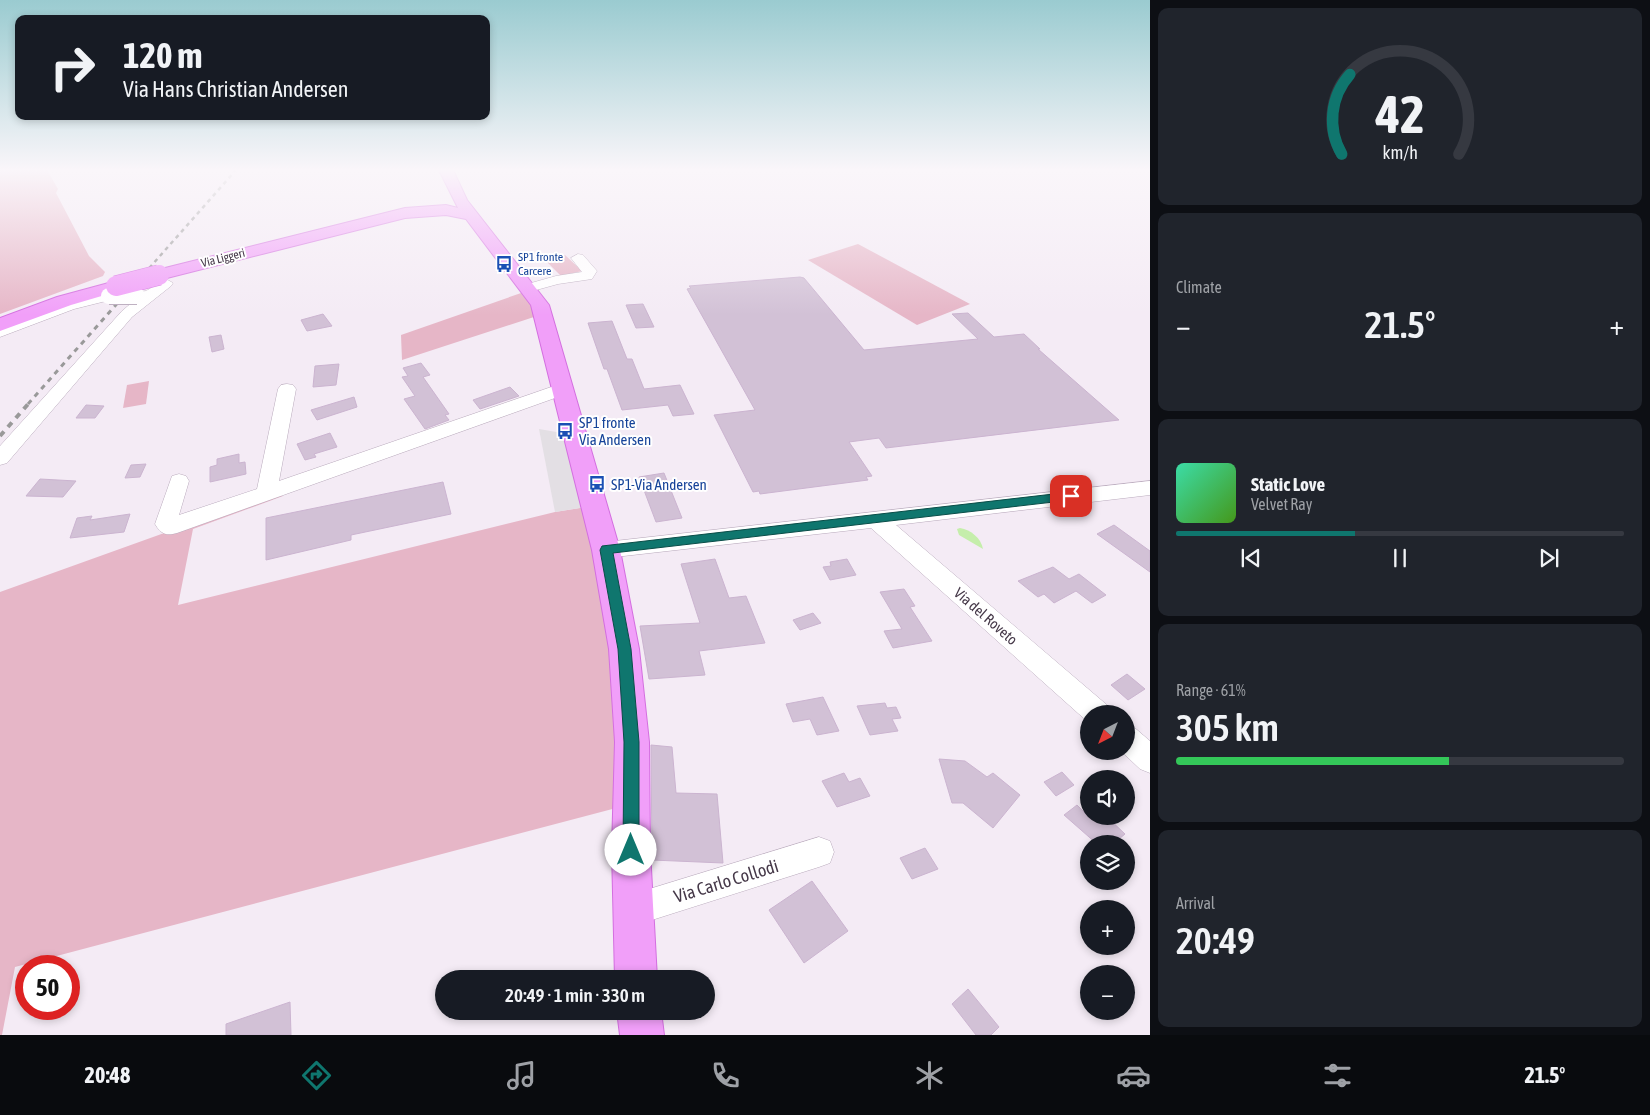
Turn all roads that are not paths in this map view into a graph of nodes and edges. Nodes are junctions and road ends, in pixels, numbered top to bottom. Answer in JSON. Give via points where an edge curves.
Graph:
{"nodes":[{"id":1,"x":385,"y":218,"type":"edge"},
{"id":2,"x":476,"y":218,"type":"edge"},
{"id":3,"x":578,"y":258,"type":"dead end"},
{"id":4,"x":543,"y":266,"type":"dead end"},
{"id":5,"x":162,"y":279,"type":"junction"},
{"id":6,"x":556,"y":280,"type":"junction"},
{"id":7,"x":524,"y":283,"type":"junction"},
{"id":8,"x":112,"y":291,"type":"junction"},
{"id":9,"x":143,"y":296,"type":"junction"},
{"id":10,"x":0,"y":325,"type":"edge"},
{"id":11,"x":0,"y":332,"type":"edge"},
{"id":12,"x":287,"y":389,"type":"dead end"},
{"id":13,"x":563,"y":389,"type":"junction"},
{"id":14,"x":0,"y":458,"type":"edge"},
{"id":15,"x":178,"y":481,"type":"dead end"},
{"id":16,"x":1150,"y":488,"type":"edge"},
{"id":17,"x":266,"y":493,"type":"junction"},
{"id":18,"x":874,"y":518,"type":"junction"},
{"id":19,"x":606,"y":550,"type":"junction"},
{"id":20,"x":1088,"y":705,"type":"edge"},
{"id":21,"x":1135,"y":746,"type":"edge"},
{"id":22,"x":1150,"y":759,"type":"edge"},
{"id":23,"x":819,"y":852,"type":"dead end"},
{"id":24,"x":633,"y":910,"type":"junction"},
{"id":25,"x":636,"y":970,"type":"edge"},
{"id":26,"x":640,"y":1020,"type":"edge"},
{"id":27,"x":642,"y":1035,"type":"edge"}],
"edges":[{"from":1,"to":5,"type":"main road","name":"Via Liggeri"},
{"from":2,"to":7,"type":"main road"},
{"from":3,"to":6,"type":"street","via":[[591,273]]},
{"from":4,"to":6,"type":"street"},
{"from":5,"to":8,"type":"main road","name":"Via Liggeri","bridge":true},
{"from":5,"to":9,"type":"street"},
{"from":6,"to":7,"type":"street"},
{"from":7,"to":13,"type":"main road","via":[[540,305]]},
{"from":8,"to":9,"type":"street","bridge":true},
{"from":8,"to":10,"type":"main road","via":[[64,300]]},
{"from":8,"to":11,"type":"street"},
{"from":9,"to":14,"type":"street"},
{"from":12,"to":17,"type":"street"},
{"from":13,"to":17,"type":"street"},
{"from":13,"to":19,"type":"main road"},
{"from":15,"to":17,"type":"street","via":[[166,524],[169,527]]},
{"from":16,"to":18,"type":"street"},
{"from":18,"to":19,"type":"street"},
{"from":18,"to":20,"type":"street","name":"Via del Roveto"},
{"from":19,"to":24,"type":"main road","via":[[624,649],[632,742]]},
{"from":21,"to":22,"type":"street"},
{"from":23,"to":24,"type":"street","name":"Via Carlo Collodi"},
{"from":24,"to":25,"type":"main road"},
{"from":26,"to":27,"type":"main road"}]}
